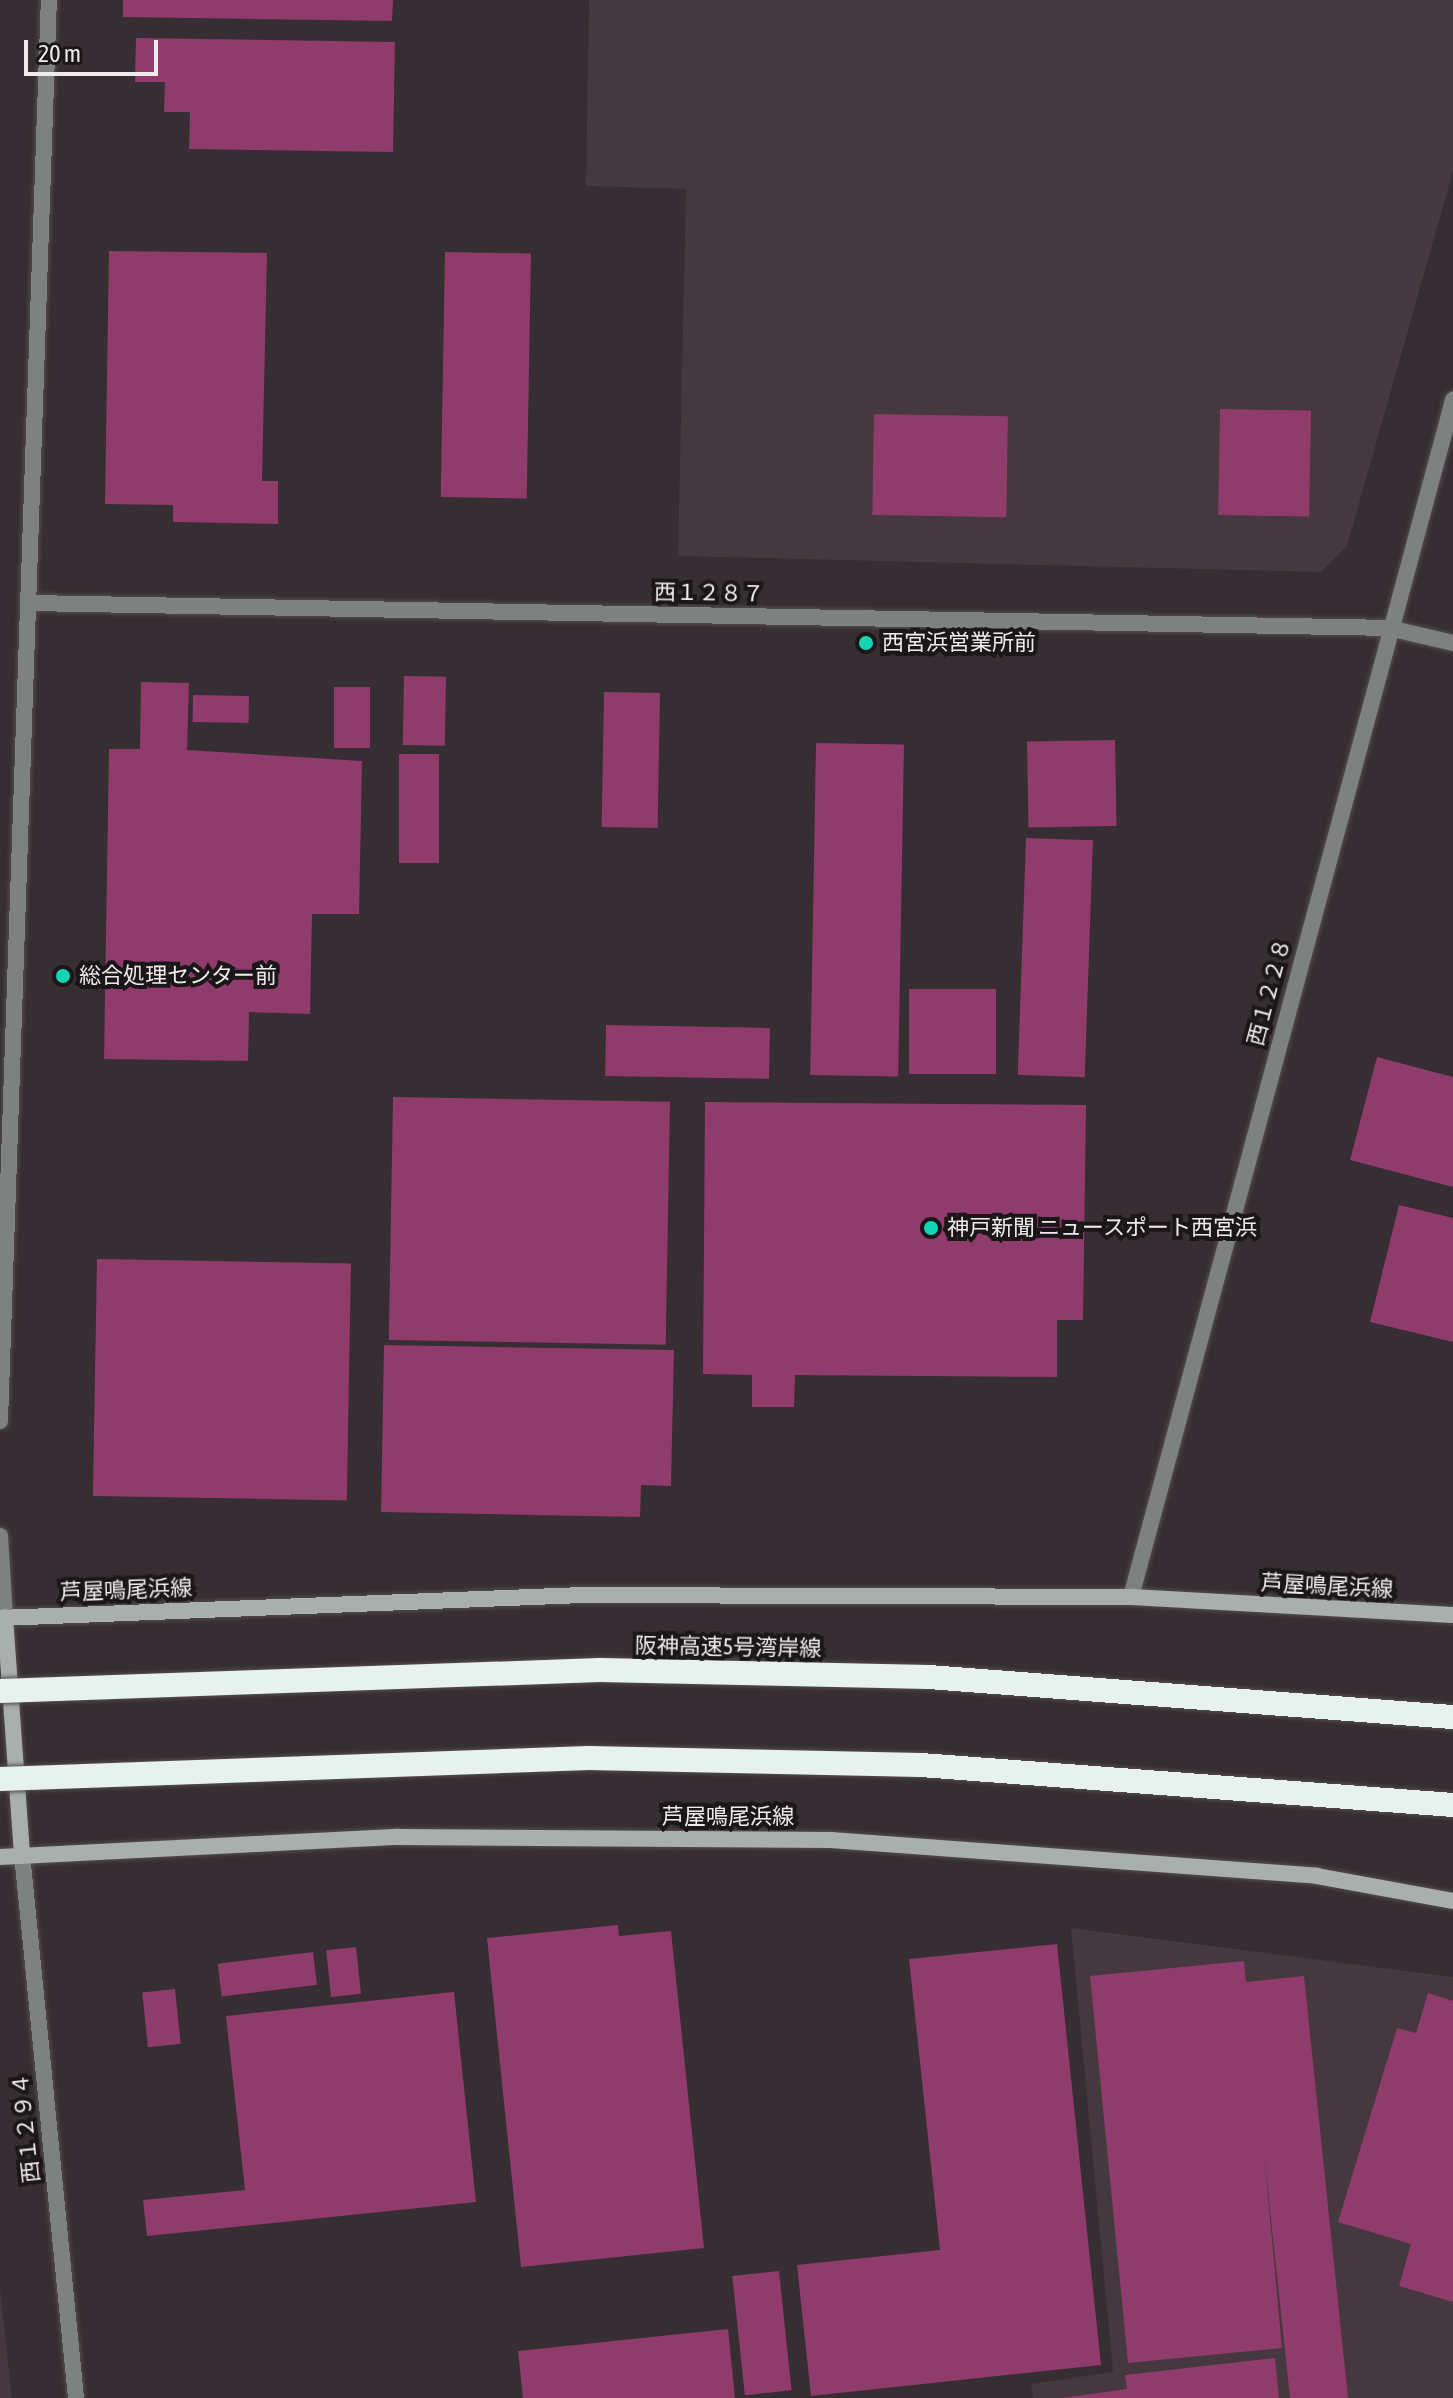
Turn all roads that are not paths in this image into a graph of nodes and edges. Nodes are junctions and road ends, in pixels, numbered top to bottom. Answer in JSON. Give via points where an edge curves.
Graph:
{"nodes":[{"id":1,"x":49,"y":0,"type":"edge"},
{"id":2,"x":1453,"y":400,"type":"edge"},
{"id":3,"x":29,"y":603,"type":"junction"},
{"id":4,"x":1389,"y":628,"type":"junction"},
{"id":5,"x":1453,"y":643,"type":"edge"},
{"id":6,"x":0,"y":1421,"type":"edge"},
{"id":7,"x":0,"y":1536,"type":"edge"},
{"id":8,"x":1131,"y":1597,"type":"junction"},
{"id":9,"x":1453,"y":1615,"type":"edge"},
{"id":10,"x":2,"y":1618,"type":"edge"},
{"id":11,"x":0,"y":1691,"type":"edge"},
{"id":12,"x":1453,"y":1717,"type":"edge"},
{"id":13,"x":0,"y":1779,"type":"edge"},
{"id":14,"x":1453,"y":1805,"type":"edge"},
{"id":15,"x":22,"y":1854,"type":"junction"},
{"id":16,"x":0,"y":1857,"type":"edge"},
{"id":17,"x":1453,"y":1901,"type":"edge"},
{"id":18,"x":76,"y":2398,"type":"edge"}],
"edges":[{"from":1,"to":3,"type":"street"},
{"from":2,"to":4,"type":"street","name":"西１２２８"},
{"from":3,"to":4,"type":"street","name":"西１２８７"},
{"from":3,"to":6,"type":"street"},
{"from":4,"to":5,"type":"street","name":"西１２８７"},
{"from":4,"to":8,"type":"street","name":"西１２２８"},
{"from":7,"to":10,"type":"street"},
{"from":8,"to":9,"type":"main road","name":"芦屋鳴尾浜線"},
{"from":8,"to":10,"type":"main road","name":"芦屋鳴尾浜線","via":[[582,1595]]},
{"from":10,"to":15,"type":"main road"},
{"from":11,"to":12,"type":"highway","name":"阪神高速5号湾岸線","bridge":true,"via":[[600,1670],[944,1678]]},
{"from":13,"to":14,"type":"highway","bridge":true,"via":[[589,1758],[921,1765]]},
{"from":15,"to":16,"type":"main road","name":"芦屋鳴尾浜線"},
{"from":15,"to":17,"type":"main road","name":"芦屋鳴尾浜線","via":[[398,1837],[832,1840],[1317,1876]]},
{"from":15,"to":18,"type":"street","name":"西１２９４"}]}
